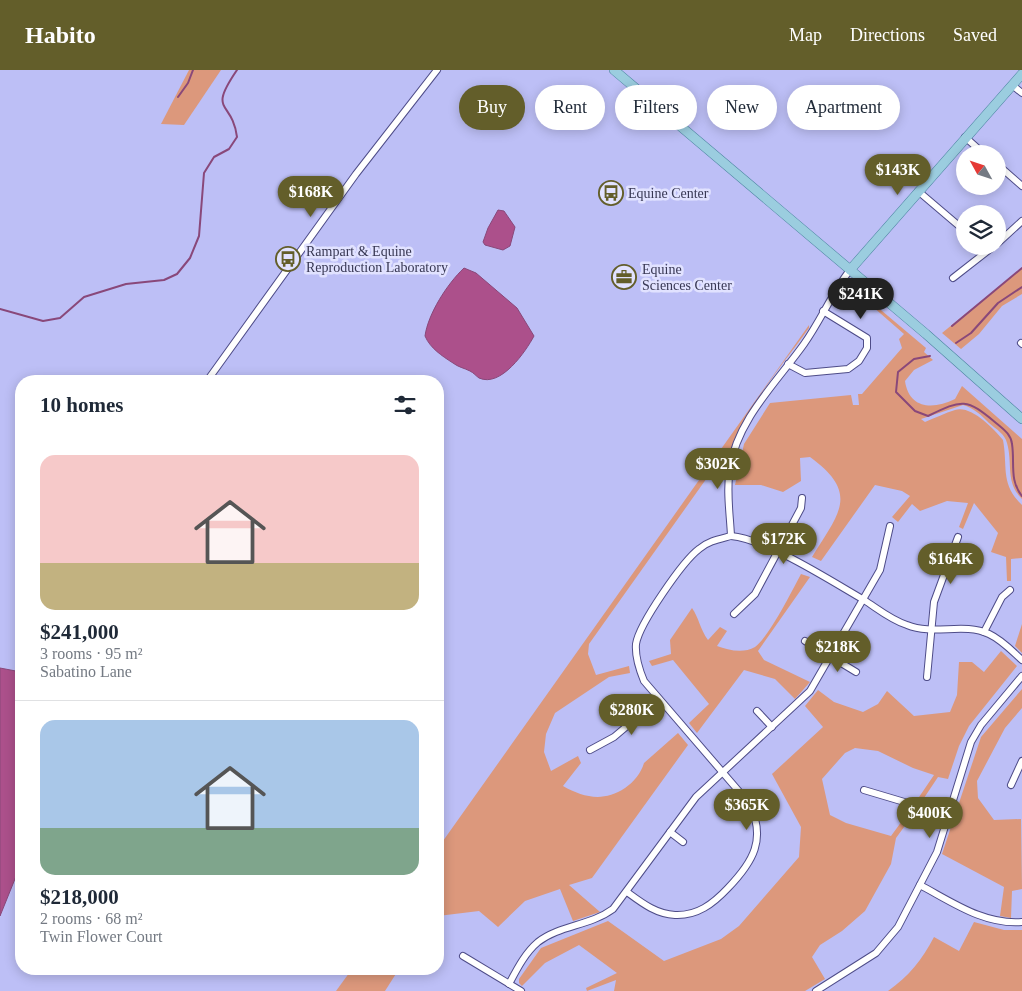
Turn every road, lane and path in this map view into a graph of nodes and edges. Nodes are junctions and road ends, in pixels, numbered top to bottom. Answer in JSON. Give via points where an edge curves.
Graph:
{"nodes":[{"id":1,"x":437,"y":70,"type":"edge"},
{"id":2,"x":614,"y":70,"type":"edge"},
{"id":3,"x":1022,"y":74,"type":"edge"},
{"id":4,"x":1012,"y":85,"type":"junction"},
{"id":5,"x":1022,"y":93,"type":"edge"},
{"id":6,"x":965,"y":137,"type":"junction"},
{"id":7,"x":974,"y":145,"type":"edge"},
{"id":8,"x":1006,"y":172,"type":"edge"},
{"id":9,"x":1022,"y":186,"type":"edge"},
{"id":10,"x":918,"y":191,"type":"junction"},
{"id":11,"x":1022,"y":220,"type":"edge"},
{"id":12,"x":956,"y":223,"type":"edge"},
{"id":13,"x":1006,"y":235,"type":"edge"},
{"id":14,"x":980,"y":255,"type":"edge"},
{"id":15,"x":850,"y":270,"type":"junction"},
{"id":16,"x":952,"y":278,"type":"dead end"},
{"id":17,"x":823,"y":311,"type":"junction"},
{"id":18,"x":788,"y":364,"type":"junction"},
{"id":19,"x":211,"y":375,"type":"edge"},
{"id":20,"x":1022,"y":419,"type":"edge"},
{"id":21,"x":802,"y":498,"type":"dead end"},
{"id":22,"x":890,"y":526,"type":"dead end"},
{"id":23,"x":731,"y":536,"type":"junction"},
{"id":24,"x":958,"y":537,"type":"dead end"},
{"id":25,"x":778,"y":553,"type":"junction"},
{"id":26,"x":1010,"y":590,"type":"dead end"},
{"id":27,"x":864,"y":600,"type":"junction"},
{"id":28,"x":734,"y":614,"type":"dead end"},
{"id":29,"x":932,"y":630,"type":"junction"},
{"id":30,"x":984,"y":632,"type":"junction"},
{"id":31,"x":805,"y":641,"type":"dead end"},
{"id":32,"x":831,"y":656,"type":"junction"},
{"id":33,"x":1022,"y":660,"type":"edge"},
{"id":34,"x":856,"y":672,"type":"dead end"},
{"id":35,"x":1022,"y":676,"type":"edge"},
{"id":36,"x":928,"y":677,"type":"dead end"},
{"id":37,"x":659,"y":699,"type":"junction"},
{"id":38,"x":757,"y":711,"type":"dead end"},
{"id":39,"x":772,"y":728,"type":"junction"},
{"id":40,"x":590,"y":750,"type":"dead end"},
{"id":41,"x":1022,"y":761,"type":"edge"},
{"id":42,"x":723,"y":773,"type":"junction"},
{"id":43,"x":1011,"y":785,"type":"dead end"},
{"id":44,"x":864,"y":790,"type":"dead end"},
{"id":45,"x":948,"y":815,"type":"junction"},
{"id":46,"x":670,"y":832,"type":"junction"},
{"id":47,"x":683,"y":842,"type":"dead end"},
{"id":48,"x":920,"y":885,"type":"junction"},
{"id":49,"x":627,"y":892,"type":"junction"},
{"id":50,"x":1022,"y":922,"type":"edge"},
{"id":51,"x":463,"y":956,"type":"dead end"},
{"id":52,"x":509,"y":984,"type":"junction"},
{"id":53,"x":521,"y":991,"type":"edge"},
{"id":54,"x":816,"y":991,"type":"edge"}],
"edges":[{"from":1,"to":19,"type":"street","via":[[356,174]]},
{"from":2,"to":15,"type":"main road"},
{"from":3,"to":4,"type":"main road"},
{"from":4,"to":5,"type":"street"},
{"from":4,"to":6,"type":"main road"},
{"from":6,"to":7,"type":"street"},
{"from":6,"to":10,"type":"main road"},
{"from":8,"to":9,"type":"street"},
{"from":10,"to":12,"type":"street"},
{"from":10,"to":15,"type":"main road"},
{"from":11,"to":13,"type":"street"},
{"from":14,"to":16,"type":"street"},
{"from":15,"to":17,"type":"street"},
{"from":15,"to":20,"type":"main road"},
{"from":17,"to":18,"type":"street"},
{"from":17,"to":18,"type":"street","via":[[867,338],[867,348],[859,361],[848,369],[805,373]]},
{"from":18,"to":23,"type":"street","via":[[749,419],[734,452],[729,487]]},
{"from":21,"to":25,"type":"street","via":[[801,508]]},
{"from":22,"to":27,"type":"street","via":[[880,570]]},
{"from":23,"to":25,"type":"street","via":[[752,540]]},
{"from":23,"to":37,"type":"street","via":[[711,542],[690,557],[643,623],[636,644],[637,664],[644,681]]},
{"from":24,"to":29,"type":"street","via":[[937,592]]},
{"from":25,"to":27,"type":"street"},
{"from":25,"to":28,"type":"street","via":[[755,594]]},
{"from":26,"to":30,"type":"street","via":[[1002,597]]},
{"from":27,"to":29,"type":"street","via":[[905,625]]},
{"from":27,"to":32,"type":"street"},
{"from":29,"to":30,"type":"street","via":[[964,628]]},
{"from":29,"to":36,"type":"street"},
{"from":30,"to":33,"type":"street","via":[[1002,642]]},
{"from":31,"to":32,"type":"street"},
{"from":32,"to":34,"type":"street"},
{"from":32,"to":39,"type":"street","via":[[810,691]]},
{"from":35,"to":45,"type":"street","via":[[974,735]]},
{"from":37,"to":40,"type":"street","via":[[614,737]]},
{"from":37,"to":42,"type":"street"},
{"from":38,"to":39,"type":"street"},
{"from":39,"to":42,"type":"street"},
{"from":41,"to":43,"type":"street"},
{"from":42,"to":46,"type":"street","via":[[696,797]]},
{"from":42,"to":49,"type":"street","via":[[744,796],[756,819],[756,845],[747,867],[710,905],[686,914],[659,912]]},
{"from":44,"to":45,"type":"street"},
{"from":45,"to":48,"type":"street","via":[[937,852]]},
{"from":46,"to":47,"type":"street"},
{"from":46,"to":49,"type":"street"},
{"from":48,"to":50,"type":"street","via":[[978,915],[999,922]]},
{"from":48,"to":54,"type":"street","via":[[898,927],[884,944]]},
{"from":49,"to":52,"type":"street","via":[[613,909],[600,917],[555,933],[538,943],[526,954]]},
{"from":51,"to":52,"type":"street"},
{"from":52,"to":53,"type":"street"}]}
